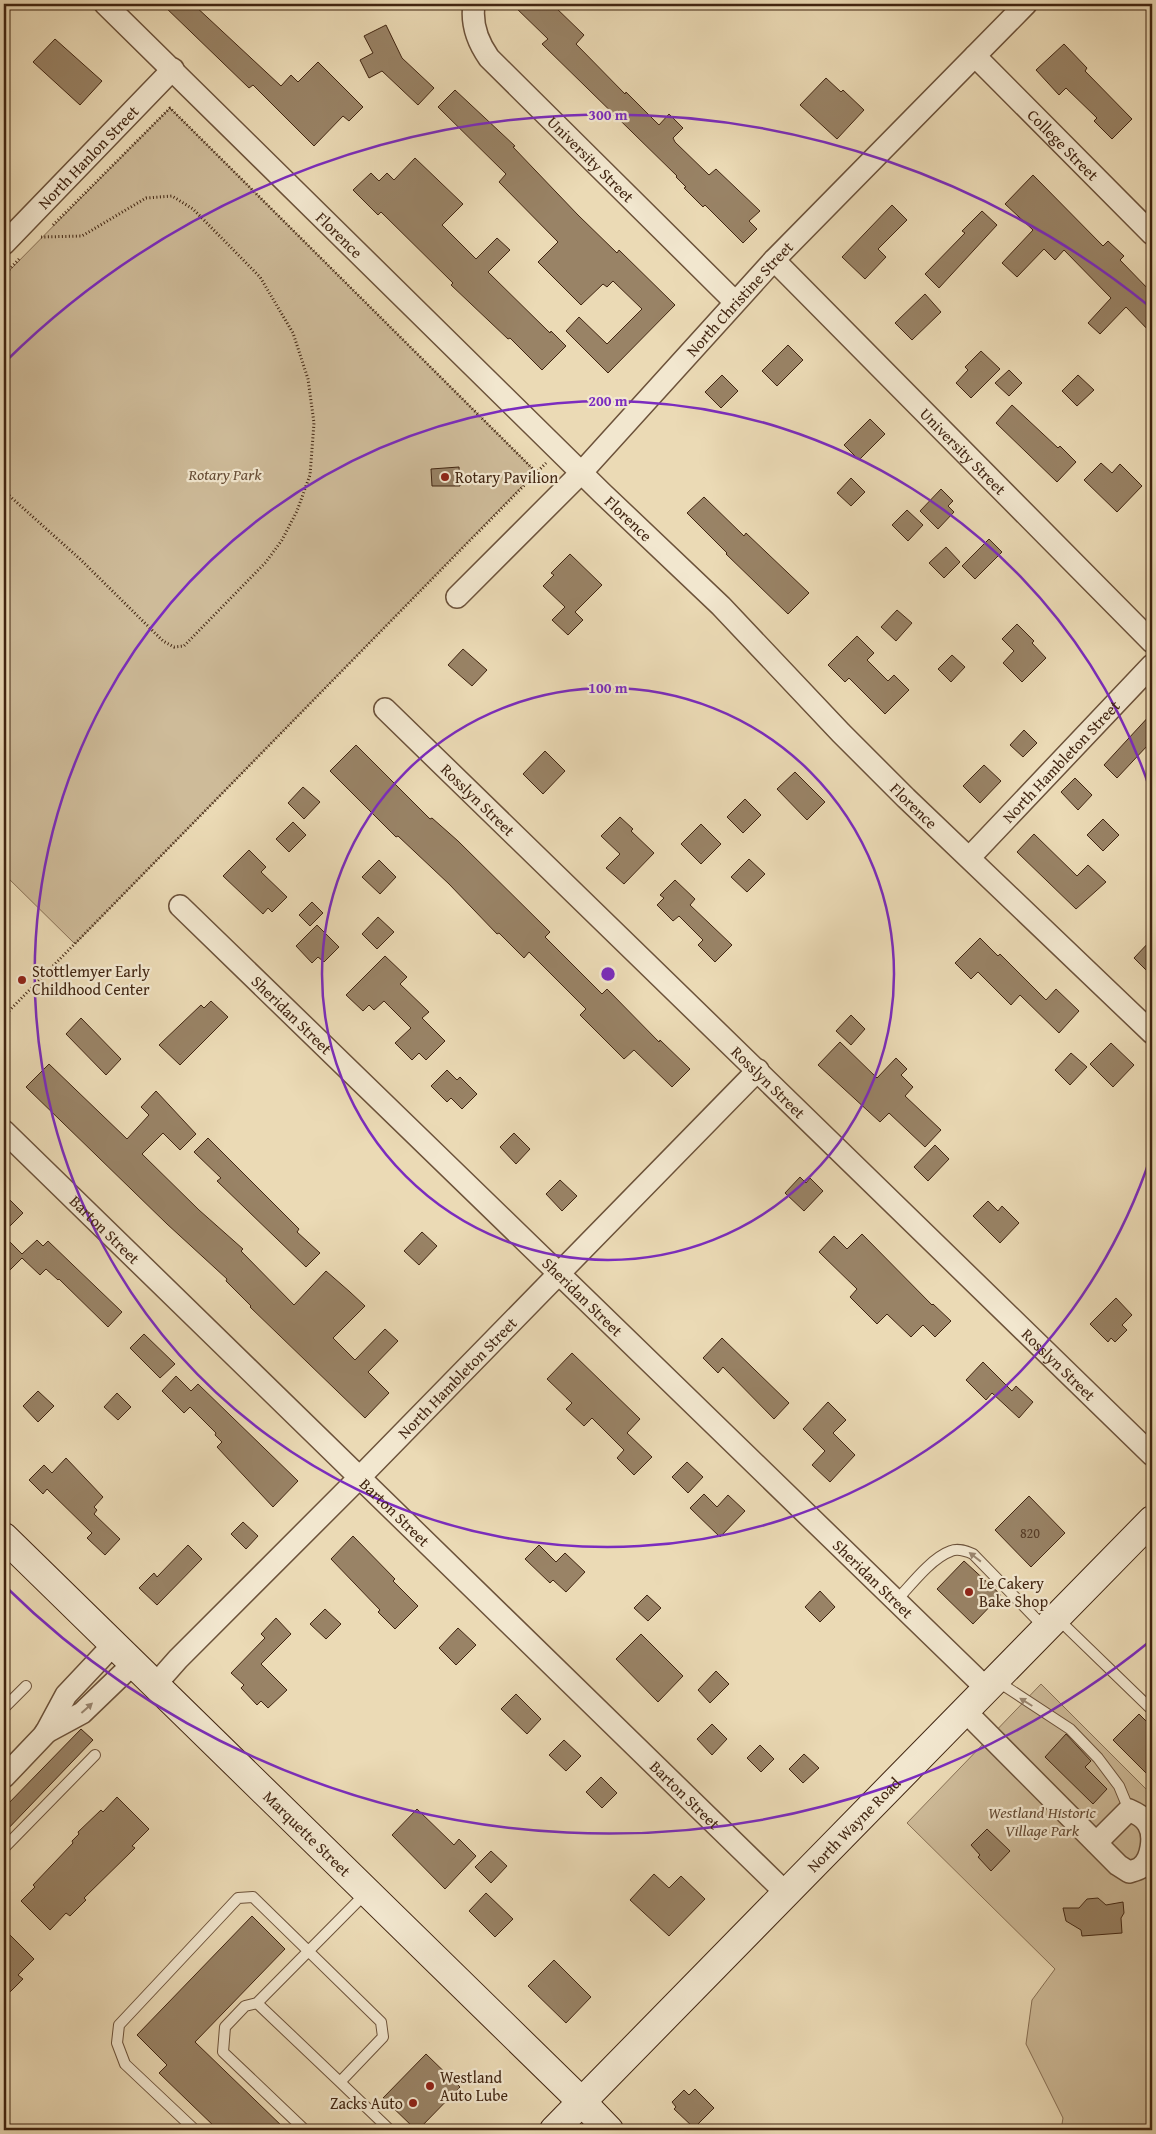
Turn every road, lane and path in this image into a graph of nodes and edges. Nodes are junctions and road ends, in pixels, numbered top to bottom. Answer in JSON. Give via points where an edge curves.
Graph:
{"nodes":[{"id":1,"x":106,"y":4,"type":"edge"},
{"id":2,"x":474,"y":4,"type":"edge"},
{"id":3,"x":1026,"y":4,"type":"edge"},
{"id":4,"x":975,"y":56,"type":"junction"},
{"id":5,"x":173,"y":69,"type":"junction"},
{"id":6,"x":1152,"y":234,"type":"edge"},
{"id":7,"x":4,"y":244,"type":"edge"},
{"id":8,"x":774,"y":260,"type":"junction"},
{"id":9,"x":735,"y":302,"type":"junction"},
{"id":10,"x":547,"y":462,"type":"dead end"},
{"id":11,"x":536,"y":472,"type":"junction"},
{"id":12,"x":581,"y":473,"type":"junction"},
{"id":13,"x":4,"y":491,"type":"edge"},
{"id":14,"x":559,"y":495,"type":"junction"},
{"id":15,"x":457,"y":597,"type":"dead end"},
{"id":16,"x":1152,"y":642,"type":"edge"},
{"id":17,"x":1152,"y":666,"type":"edge"},
{"id":18,"x":386,"y":709,"type":"dead end"},
{"id":19,"x":970,"y":857,"type":"junction"},
{"id":20,"x":180,"y":906,"type":"dead end"},
{"id":21,"x":4,"y":1016,"type":"edge"},
{"id":22,"x":1152,"y":1033,"type":"edge"},
{"id":23,"x":758,"y":1070,"type":"junction"},
{"id":24,"x":4,"y":1131,"type":"edge"},
{"id":25,"x":560,"y":1275,"type":"junction"},
{"id":26,"x":1152,"y":1455,"type":"edge"},
{"id":27,"x":360,"y":1478,"type":"junction"},
{"id":28,"x":1152,"y":1520,"type":"edge"},
{"id":29,"x":4,"y":1537,"type":"edge"},
{"id":30,"x":896,"y":1601,"type":"junction"},
{"id":31,"x":1051,"y":1623,"type":"junction"},
{"id":32,"x":114,"y":1644,"type":"junction"},
{"id":33,"x":134,"y":1663,"type":"junction"},
{"id":34,"x":991,"y":1684,"type":"junction"},
{"id":35,"x":155,"y":1685,"type":"junction"},
{"id":36,"x":26,"y":1686,"type":"dead end"},
{"id":37,"x":4,"y":1708,"type":"edge"},
{"id":38,"x":1152,"y":1710,"type":"edge"},
{"id":39,"x":965,"y":1711,"type":"junction"},
{"id":40,"x":45,"y":1734,"type":"junction"},
{"id":41,"x":95,"y":1755,"type":"dead end"},
{"id":42,"x":4,"y":1777,"type":"edge"},
{"id":43,"x":1129,"y":1810,"type":"junction"},
{"id":44,"x":1096,"y":1843,"type":"junction"},
{"id":45,"x":4,"y":1848,"type":"edge"},
{"id":46,"x":367,"y":1892,"type":"junction"},
{"id":47,"x":786,"y":1893,"type":"junction"},
{"id":48,"x":308,"y":1950,"type":"junction"},
{"id":49,"x":257,"y":2004,"type":"junction"},
{"id":50,"x":340,"y":2082,"type":"junction"},
{"id":51,"x":582,"y":2102,"type":"junction"},
{"id":52,"x":195,"y":2130,"type":"edge"},
{"id":53,"x":305,"y":2130,"type":"edge"},
{"id":54,"x":390,"y":2130,"type":"edge"},
{"id":55,"x":554,"y":2130,"type":"edge"},
{"id":56,"x":609,"y":2130,"type":"edge"}],
"edges":[{"from":1,"to":5,"type":"street","name":"Florence"},
{"from":2,"to":9,"type":"street","name":"University Street","via":[[476,35],[488,58]]},
{"from":3,"to":4,"type":"street","name":"North Christine Street"},
{"from":4,"to":6,"type":"street","name":"College Street"},
{"from":4,"to":8,"type":"street","name":"North Christine Street"},
{"from":5,"to":7,"type":"street","name":"North Hanlon Street"},
{"from":5,"to":12,"type":"street","name":"Florence"},
{"from":8,"to":9,"type":"street","name":"North Christine Street"},
{"from":8,"to":16,"type":"street","name":"University Street"},
{"from":9,"to":12,"type":"street","name":"North Christine Street"},
{"from":10,"to":11,"type":"path"},
{"from":11,"to":13,"type":"path","via":[[170,108],[41,237],[82,236],[146,198],[172,196],[193,209],[260,277],[293,332],[308,378],[314,423],[310,475],[297,511],[266,562],[184,646],[174,647],[163,641],[80,559]]},
{"from":11,"to":14,"type":"path"},
{"from":11,"to":21,"type":"path"},
{"from":12,"to":14,"type":"street","name":"North Christine Street"},
{"from":12,"to":19,"type":"street","name":"Florence","via":[[721,606],[841,733]]},
{"from":14,"to":15,"type":"street","name":"North Christine Street"},
{"from":17,"to":19,"type":"street","name":"North Hambleton Street"},
{"from":18,"to":23,"type":"street","name":"Rosslyn Street"},
{"from":19,"to":22,"type":"street","name":"Florence"},
{"from":20,"to":25,"type":"street","name":"Sheridan Street"},
{"from":23,"to":25,"type":"street","name":"North Hambleton Street"},
{"from":23,"to":26,"type":"street","name":"Rosslyn Street"},
{"from":24,"to":27,"type":"street","name":"Barton Street"},
{"from":25,"to":27,"type":"street","name":"North Hambleton Street"},
{"from":25,"to":30,"type":"street","name":"Sheridan Street"},
{"from":27,"to":35,"type":"street","name":"North Hambleton Street"},
{"from":27,"to":47,"type":"street","name":"Barton Street"},
{"from":28,"to":31,"type":"street","name":"North Wayne Road"},
{"from":29,"to":32,"type":"street","name":"Marquette Street"},
{"from":31,"to":30,"type":"lane","one_way":true,"via":[[973,1554],[963,1549],[951,1550],[935,1561]]},
{"from":30,"to":34,"type":"street","name":"Sheridan Street"},
{"from":31,"to":34,"type":"street","name":"North Wayne Road"},
{"from":31,"to":38,"type":"lane"},
{"from":32,"to":33,"type":"street","name":"Marquette Street"},
{"from":32,"to":40,"type":"street","via":[[66,1696]]},
{"from":33,"to":35,"type":"street","name":"Marquette Street"},
{"from":40,"to":33,"type":"street","one_way":true,"via":[[82,1713]]},
{"from":34,"to":39,"type":"street","name":"North Wayne Road"},
{"from":43,"to":34,"type":"lane","one_way":true,"via":[[1119,1786],[1070,1729]]},
{"from":35,"to":46,"type":"street","name":"Marquette Street"},
{"from":36,"to":37,"type":"lane"},
{"from":39,"to":44,"type":"street"},
{"from":39,"to":47,"type":"street","name":"North Wayne Road"},
{"from":40,"to":42,"type":"street"},
{"from":41,"to":45,"type":"lane"},
{"from":43,"to":44,"type":"street"},
{"from":43,"to":44,"type":"street","via":[[1148,1823],[1152,1834],[1149,1856],[1142,1867],[1129,1872]]},
{"from":46,"to":48,"type":"lane"},
{"from":46,"to":51,"type":"street","name":"Marquette Street"},
{"from":47,"to":51,"type":"street","name":"North Wayne Road"},
{"from":48,"to":49,"type":"lane"},
{"from":48,"to":50,"type":"lane","via":[[381,2022],[383,2037]]},
{"from":48,"to":52,"type":"lane","via":[[253,1897],[238,1898],[119,2025],[117,2043],[125,2064]]},
{"from":49,"to":50,"type":"lane"},
{"from":49,"to":53,"type":"lane","via":[[245,2006],[225,2027],[223,2052]]},
{"from":50,"to":54,"type":"lane"},
{"from":51,"to":55,"type":"street","name":"North Wayne Road"},
{"from":51,"to":56,"type":"street","name":"Marquette Street"}]}
